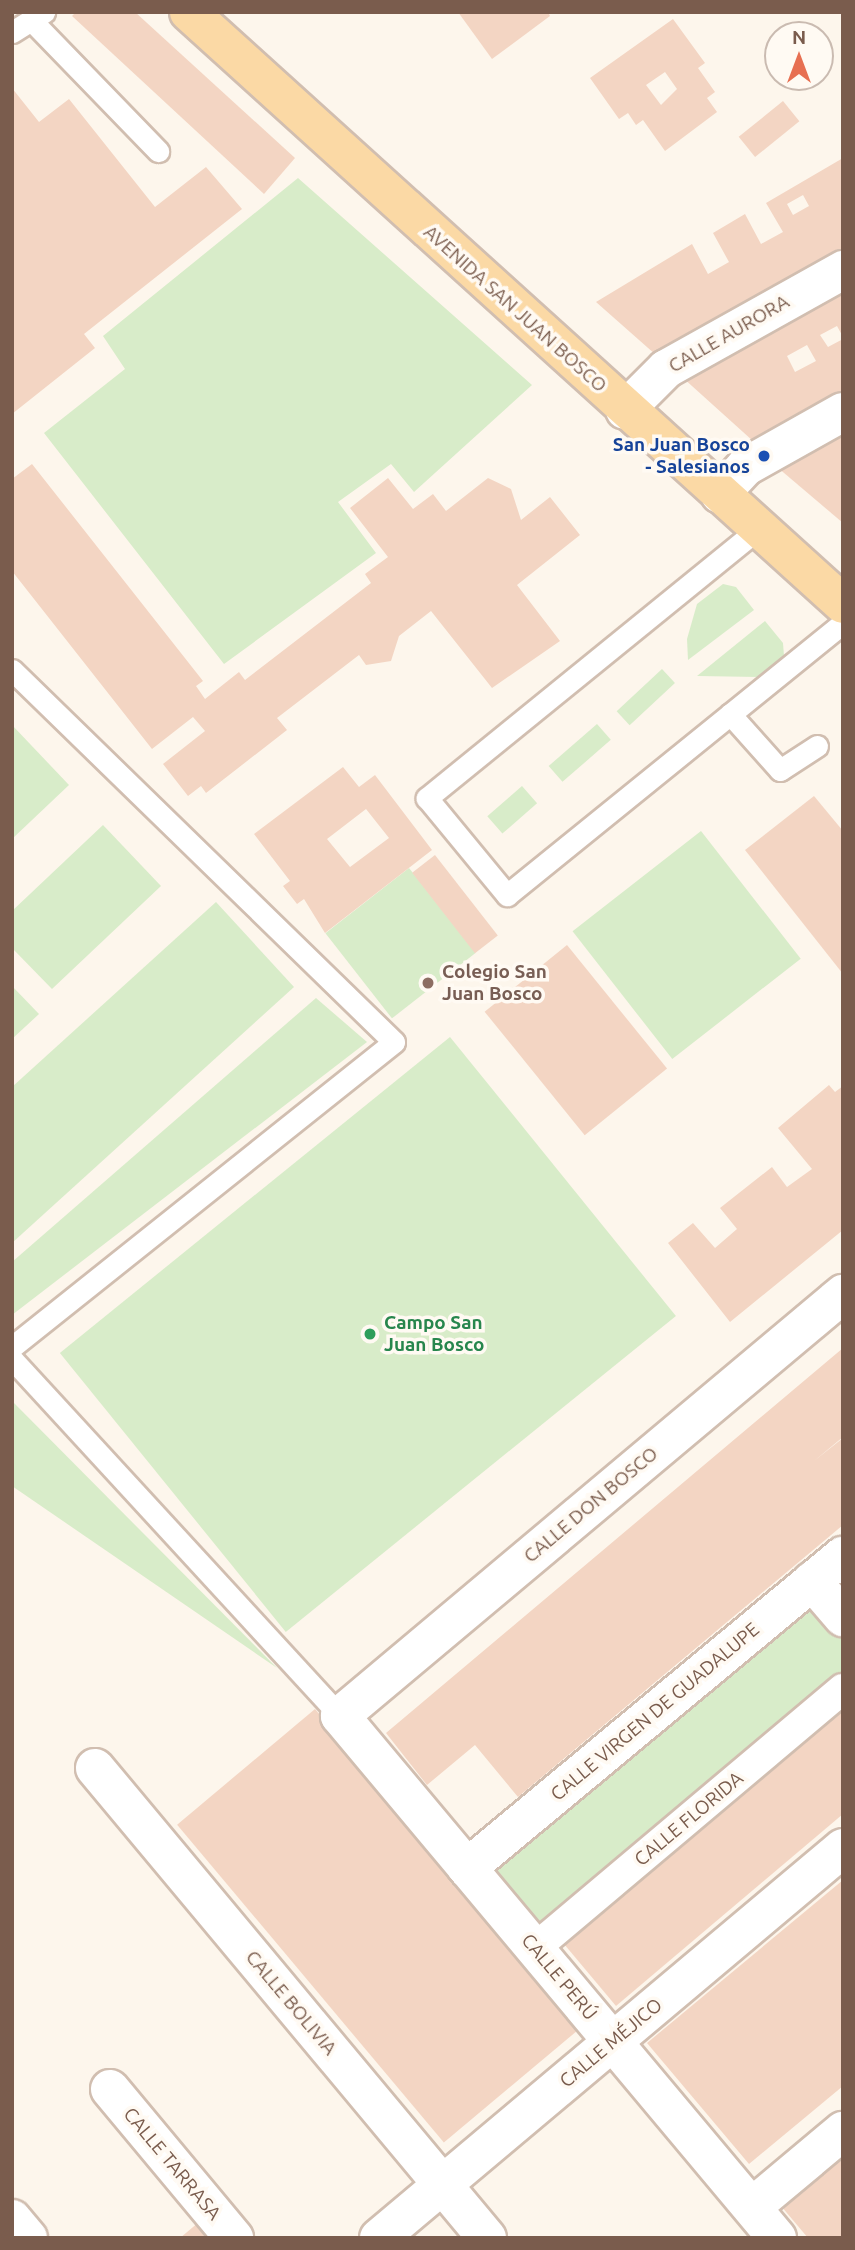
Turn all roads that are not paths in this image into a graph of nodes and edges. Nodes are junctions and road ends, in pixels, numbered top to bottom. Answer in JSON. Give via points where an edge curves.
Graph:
{"nodes":[{"id":1,"x":189,"y":12,"type":"edge"},
{"id":2,"x":39,"y":17,"type":"edge"},
{"id":3,"x":12,"y":32,"type":"edge"},
{"id":4,"x":158,"y":151,"type":"dead end"},
{"id":5,"x":843,"y":270,"type":"edge"},
{"id":6,"x":625,"y":410,"type":"junction"},
{"id":7,"x":843,"y":412,"type":"edge"},
{"id":8,"x":720,"y":494,"type":"junction"},
{"id":9,"x":758,"y":529,"type":"junction"},
{"id":10,"x":843,"y":604,"type":"edge"},
{"id":11,"x":843,"y":623,"type":"edge"},
{"id":12,"x":12,"y":670,"type":"edge"},
{"id":13,"x":730,"y":714,"type":"junction"},
{"id":14,"x":817,"y":746,"type":"dead end"},
{"id":15,"x":843,"y":1294,"type":"edge"},
{"id":16,"x":12,"y":1347,"type":"edge"},
{"id":17,"x":12,"y":1359,"type":"edge"},
{"id":18,"x":843,"y":1556,"type":"edge"},
{"id":19,"x":813,"y":1581,"type":"junction"},
{"id":20,"x":843,"y":1617,"type":"edge"},
{"id":21,"x":843,"y":1689,"type":"edge"},
{"id":22,"x":340,"y":1716,"type":"junction"},
{"id":23,"x":94,"y":1768,"type":"dead end"},
{"id":24,"x":843,"y":1848,"type":"edge"},
{"id":25,"x":467,"y":1868,"type":"junction"},
{"id":26,"x":535,"y":1948,"type":"junction"},
{"id":27,"x":613,"y":2041,"type":"junction"},
{"id":28,"x":110,"y":2089,"type":"dead end"},
{"id":29,"x":843,"y":2131,"type":"edge"},
{"id":30,"x":442,"y":2184,"type":"junction"},
{"id":31,"x":752,"y":2207,"type":"junction"},
{"id":32,"x":12,"y":2220,"type":"edge"},
{"id":33,"x":28,"y":2238,"type":"edge"},
{"id":34,"x":234,"y":2238,"type":"edge"},
{"id":35,"x":379,"y":2238,"type":"edge"},
{"id":36,"x":487,"y":2238,"type":"edge"},
{"id":37,"x":778,"y":2238,"type":"edge"}],
"edges":[{"from":1,"to":6,"type":"main road","name":"AVENIDA SAN JUAN BOSCO"},
{"from":2,"to":3,"type":"lane"},
{"from":2,"to":4,"type":"lane"},
{"from":5,"to":6,"type":"street","name":"CALLE AURORA","via":[[666,369]]},
{"from":6,"to":8,"type":"main road","name":"AVENIDA SAN JUAN BOSCO"},
{"from":7,"to":8,"type":"street","via":[[745,467]]},
{"from":8,"to":9,"type":"main road","name":"AVENIDA SAN JUAN BOSCO"},
{"from":9,"to":10,"type":"main road","name":"AVENIDA SAN JUAN BOSCO"},
{"from":9,"to":13,"type":"lane","via":[[427,798],[507,895]]},
{"from":11,"to":13,"type":"lane"},
{"from":12,"to":16,"type":"lane","via":[[394,1041]]},
{"from":13,"to":14,"type":"lane","via":[[780,770]]},
{"from":15,"to":22,"type":"street","name":"CALLE DON BOSCO"},
{"from":17,"to":22,"type":"lane"},
{"from":18,"to":19,"type":"street","name":"CALLE VIRGEN DE GUADALUPE"},
{"from":19,"to":20,"type":"street"},
{"from":19,"to":25,"type":"street","name":"CALLE VIRGEN DE GUADALUPE"},
{"from":21,"to":26,"type":"street","name":"CALLE FLORIDA"},
{"from":22,"to":25,"type":"street","name":"CALLE PERÚ"},
{"from":23,"to":30,"type":"street","name":"CALLE BOLIVIA"},
{"from":24,"to":27,"type":"street","name":"CALLE MÉJICO"},
{"from":25,"to":26,"type":"street","name":"CALLE PERÚ"},
{"from":26,"to":27,"type":"street","name":"CALLE PERÚ"},
{"from":27,"to":30,"type":"street","name":"CALLE MÉJICO"},
{"from":27,"to":31,"type":"street","name":"CALLE PERÚ"},
{"from":28,"to":34,"type":"street","name":"CALLE TARRASA"},
{"from":29,"to":31,"type":"street"},
{"from":30,"to":35,"type":"street","name":"CALLE MÉJICO"},
{"from":30,"to":36,"type":"street","name":"CALLE BOLIVIA"},
{"from":31,"to":37,"type":"street","name":"CALLE PERÚ"},
{"from":32,"to":33,"type":"street"}]}
